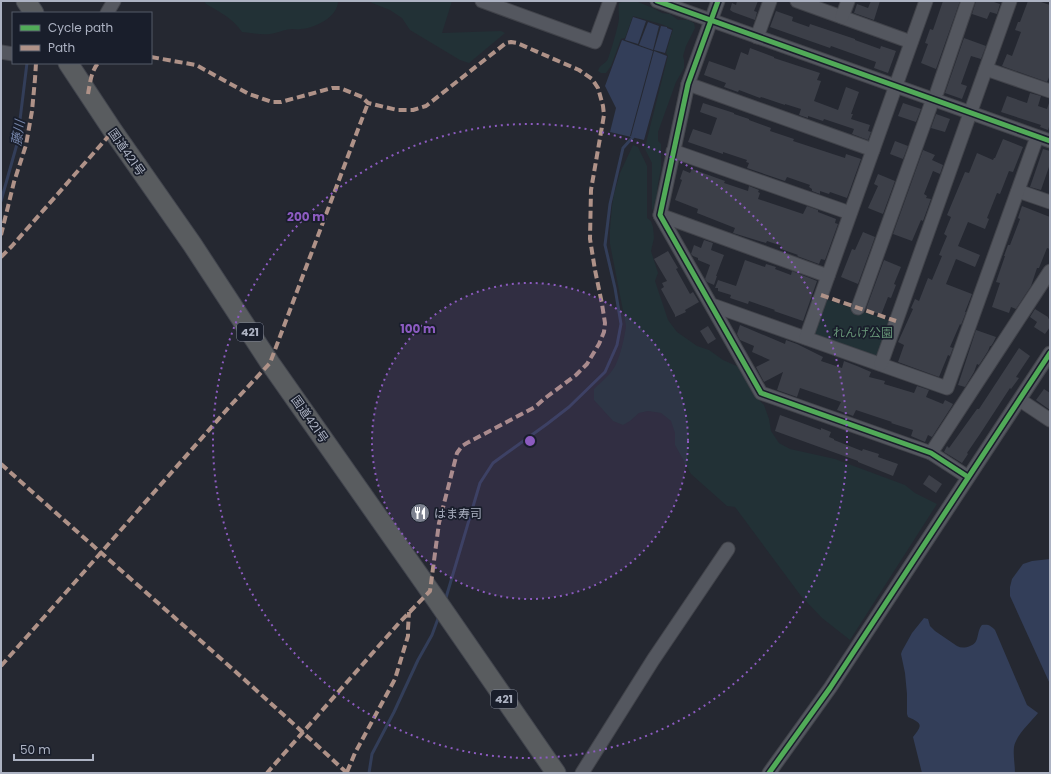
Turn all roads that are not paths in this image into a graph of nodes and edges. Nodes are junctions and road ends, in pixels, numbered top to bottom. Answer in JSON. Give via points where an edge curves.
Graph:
{"nodes":[{"id":1,"x":114,"y":1,"type":"edge"},
{"id":2,"x":482,"y":1,"type":"edge"},
{"id":3,"x":610,"y":1,"type":"edge"},
{"id":4,"x":657,"y":1,"type":"edge"},
{"id":5,"x":718,"y":1,"type":"edge"},
{"id":6,"x":770,"y":1,"type":"edge"},
{"id":7,"x":796,"y":1,"type":"edge"},
{"id":8,"x":848,"y":1,"type":"edge"},
{"id":9,"x":926,"y":1,"type":"edge"},
{"id":10,"x":968,"y":1,"type":"edge"},
{"id":11,"x":1010,"y":1,"type":"edge"},
{"id":12,"x":108,"y":12,"type":"edge"},
{"id":13,"x":842,"y":17,"type":"junction"},
{"id":14,"x":711,"y":20,"type":"junction"},
{"id":15,"x":757,"y":37,"type":"junction"},
{"id":16,"x":911,"y":42,"type":"junction"},
{"id":17,"x":1,"y":52,"type":"edge"},
{"id":18,"x":12,"y":54,"type":"edge"},
{"id":19,"x":73,"y":66,"type":"edge"},
{"id":20,"x":986,"y":69,"type":"junction"},
{"id":21,"x":688,"y":84,"type":"junction"},
{"id":22,"x":895,"y":86,"type":"junction"},
{"id":23,"x":1050,"y":92,"type":"edge"},
{"id":24,"x":935,"y":96,"type":"junction"},
{"id":25,"x":971,"y":112,"type":"junction"},
{"id":26,"x":1037,"y":137,"type":"junction"},
{"id":27,"x":1050,"y":141,"type":"edge"},
{"id":28,"x":873,"y":150,"type":"junction"},
{"id":29,"x":673,"y":151,"type":"junction"},
{"id":30,"x":1018,"y":191,"type":"junction"},
{"id":31,"x":1050,"y":202,"type":"edge"},
{"id":32,"x":850,"y":212,"type":"junction"},
{"id":33,"x":660,"y":215,"type":"junction"},
{"id":34,"x":1050,"y":271,"type":"edge"},
{"id":35,"x":828,"y":276,"type":"junction"},
{"id":36,"x":712,"y":305,"type":"junction"},
{"id":37,"x":858,"y":308,"type":"dead end"},
{"id":38,"x":806,"y":338,"type":"junction"},
{"id":39,"x":1050,"y":353,"type":"edge"},
{"id":40,"x":881,"y":364,"type":"junction"},
{"id":41,"x":947,"y":388,"type":"junction"},
{"id":42,"x":968,"y":396,"type":"junction"},
{"id":43,"x":1020,"y":400,"type":"junction"},
{"id":44,"x":1050,"y":420,"type":"edge"},
{"id":45,"x":931,"y":453,"type":"junction"},
{"id":46,"x":968,"y":477,"type":"junction"},
{"id":47,"x":728,"y":549,"type":"dead end"},
{"id":48,"x":556,"y":773,"type":"edge"},
{"id":49,"x":582,"y":773,"type":"edge"},
{"id":50,"x":769,"y":773,"type":"edge"}],
"edges":[{"from":1,"to":12,"type":"street"},
{"from":2,"to":3,"type":"street","via":[[595,42]]},
{"from":4,"to":14,"type":"street"},
{"from":5,"to":14,"type":"street"},
{"from":6,"to":15,"type":"street"},
{"from":7,"to":13,"type":"street"},
{"from":8,"to":13,"type":"street"},
{"from":9,"to":16,"type":"street"},
{"from":10,"to":24,"type":"street"},
{"from":11,"to":20,"type":"street"},
{"from":13,"to":16,"type":"street"},
{"from":14,"to":15,"type":"street"},
{"from":14,"to":21,"type":"street"},
{"from":15,"to":22,"type":"street"},
{"from":16,"to":22,"type":"street"},
{"from":17,"to":18,"type":"street"},
{"from":19,"to":48,"type":"highway","name":"国道421号","number":"421","via":[[113,131],[270,362]]},
{"from":20,"to":23,"type":"street"},
{"from":20,"to":25,"type":"street"},
{"from":21,"to":28,"type":"street"},
{"from":21,"to":29,"type":"street"},
{"from":22,"to":24,"type":"street"},
{"from":22,"to":28,"type":"street"},
{"from":24,"to":25,"type":"street"},
{"from":24,"to":37,"type":"street"},
{"from":25,"to":26,"type":"street"},
{"from":25,"to":40,"type":"street"},
{"from":26,"to":27,"type":"street"},
{"from":26,"to":30,"type":"street"},
{"from":28,"to":32,"type":"street"},
{"from":29,"to":32,"type":"street"},
{"from":29,"to":33,"type":"street"},
{"from":30,"to":31,"type":"street"},
{"from":30,"to":41,"type":"street"},
{"from":32,"to":35,"type":"street"},
{"from":33,"to":35,"type":"street"},
{"from":33,"to":36,"type":"street"},
{"from":34,"to":42,"type":"street"},
{"from":35,"to":38,"type":"street"},
{"from":36,"to":38,"type":"street"},
{"from":36,"to":45,"type":"street","via":[[761,393]]},
{"from":38,"to":40,"type":"street"},
{"from":39,"to":43,"type":"street"},
{"from":40,"to":41,"type":"street"},
{"from":41,"to":42,"type":"street"},
{"from":42,"to":45,"type":"street"},
{"from":43,"to":44,"type":"street"},
{"from":43,"to":46,"type":"street"},
{"from":45,"to":46,"type":"street"},
{"from":46,"to":50,"type":"street","via":[[830,688]]},
{"from":47,"to":49,"type":"street","via":[[653,660]]}]}
